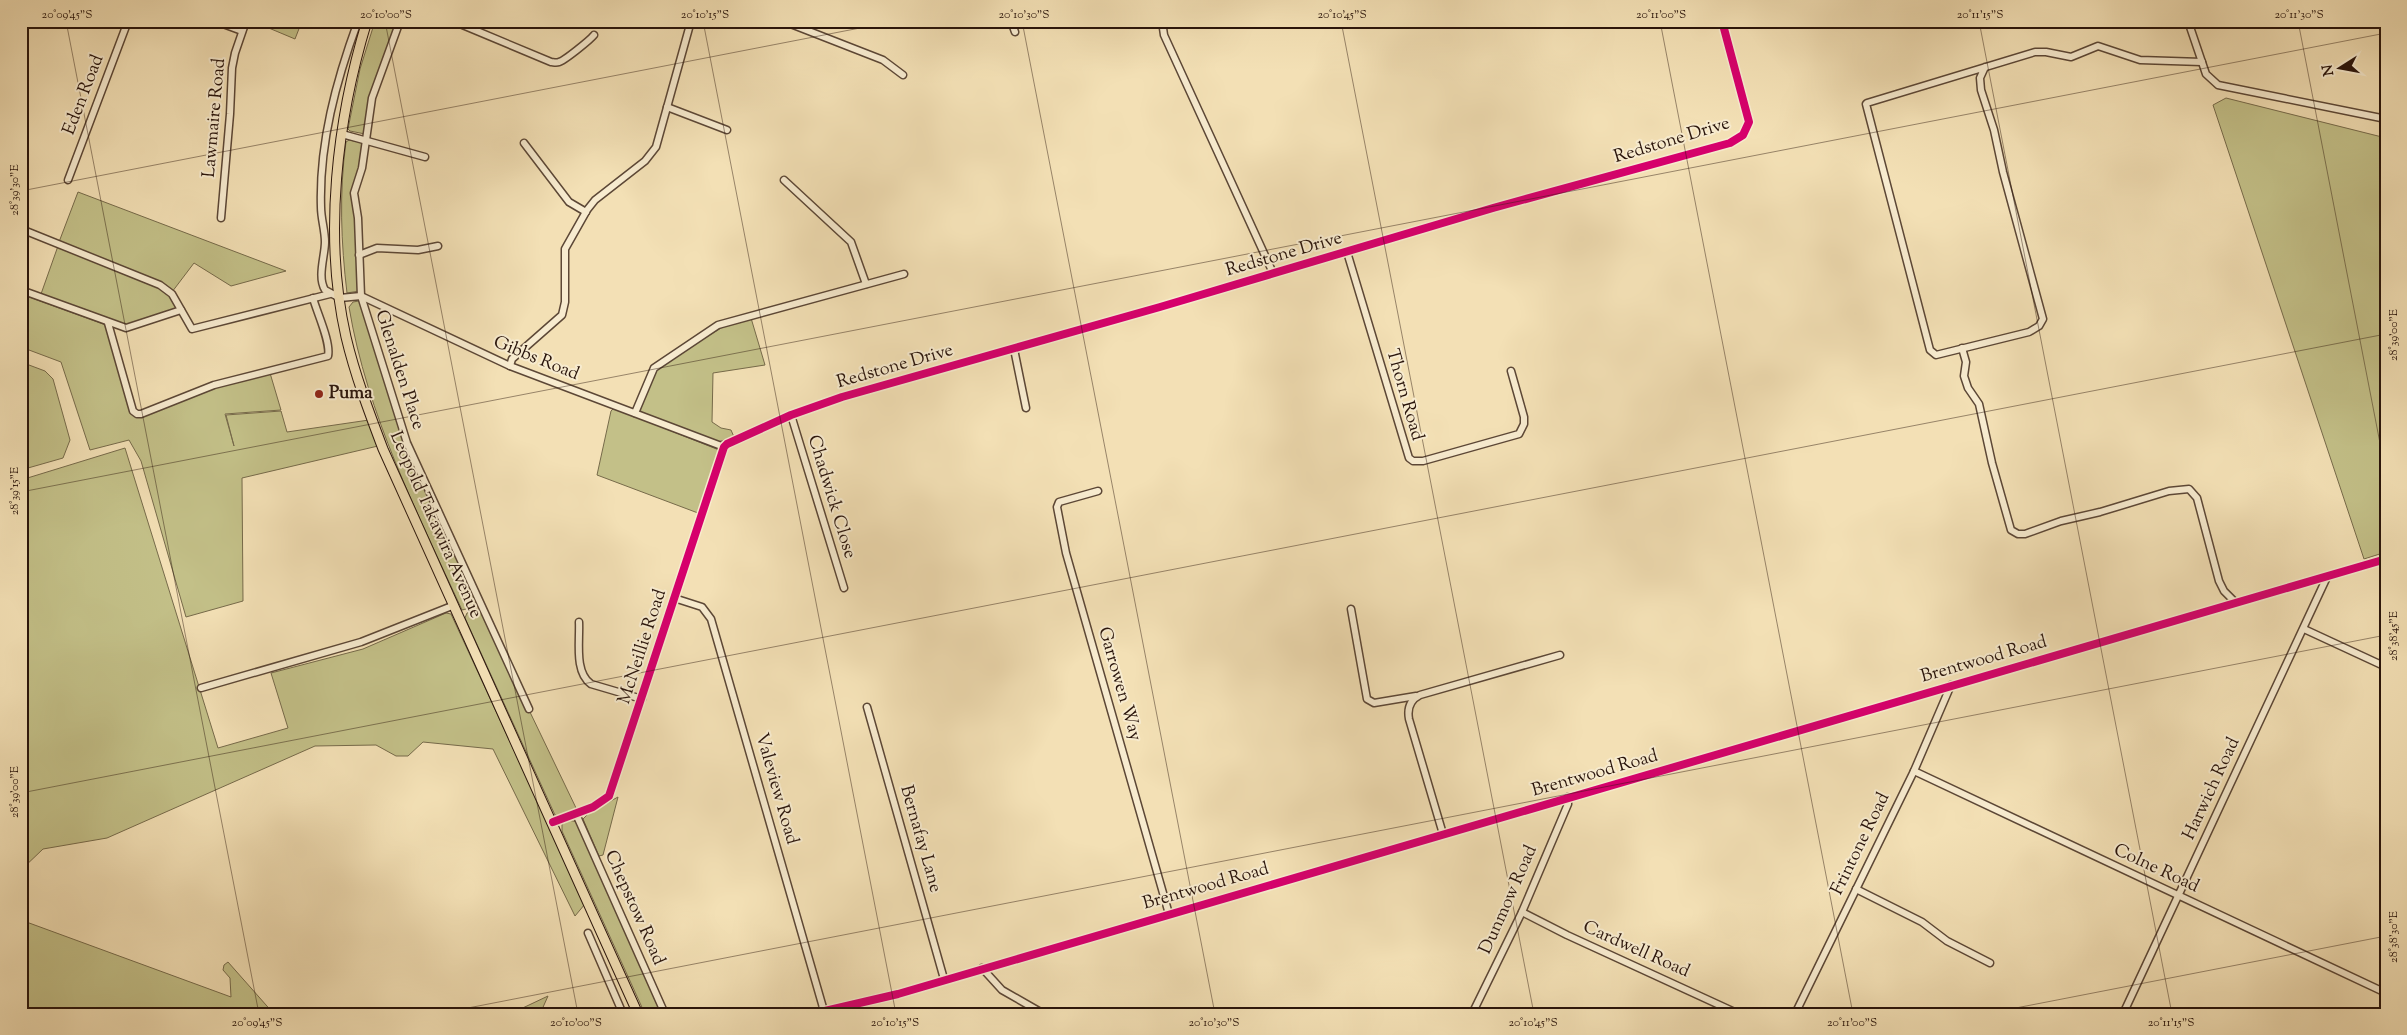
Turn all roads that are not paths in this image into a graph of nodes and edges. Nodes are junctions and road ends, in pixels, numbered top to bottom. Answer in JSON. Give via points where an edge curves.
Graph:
{"nodes":[{"id":1,"x":128,"y":21,"type":"edge"},
{"id":2,"x":215,"y":21,"type":"edge"},
{"id":3,"x":246,"y":21,"type":"edge"},
{"id":4,"x":358,"y":21,"type":"edge"},
{"id":5,"x":368,"y":21,"type":"edge"},
{"id":6,"x":400,"y":21,"type":"edge"},
{"id":7,"x":452,"y":21,"type":"edge"},
{"id":8,"x":691,"y":21,"type":"edge"},
{"id":9,"x":783,"y":21,"type":"edge"},
{"id":10,"x":1011,"y":21,"type":"edge"},
{"id":11,"x":1162,"y":21,"type":"edge"},
{"id":12,"x":1722,"y":21,"type":"edge"},
{"id":13,"x":2188,"y":21,"type":"edge"},
{"id":14,"x":242,"y":31,"type":"junction"},
{"id":15,"x":1015,"y":32,"type":"dead end"},
{"id":16,"x":594,"y":35,"type":"dead end"},
{"id":17,"x":2202,"y":62,"type":"junction"},
{"id":18,"x":1985,"y":67,"type":"junction"},
{"id":19,"x":903,"y":75,"type":"dead end"},
{"id":20,"x":667,"y":106,"type":"junction"},
{"id":21,"x":2386,"y":119,"type":"edge"},
{"id":22,"x":726,"y":130,"type":"dead end"},
{"id":23,"x":342,"y":134,"type":"junction"},
{"id":24,"x":365,"y":139,"type":"junction"},
{"id":25,"x":524,"y":143,"type":"dead end"},
{"id":26,"x":425,"y":156,"type":"dead end"},
{"id":27,"x":68,"y":180,"type":"dead end"},
{"id":28,"x":784,"y":180,"type":"dead end"},
{"id":29,"x":586,"y":212,"type":"junction"},
{"id":30,"x":221,"y":218,"type":"dead end"},
{"id":31,"x":21,"y":229,"type":"edge"},
{"id":32,"x":438,"y":246,"type":"dead end"},
{"id":33,"x":1347,"y":252,"type":"junction"},
{"id":34,"x":359,"y":255,"type":"junction"},
{"id":35,"x":1273,"y":273,"type":"junction"},
{"id":36,"x":904,"y":274,"type":"dead end"},
{"id":37,"x":866,"y":284,"type":"junction"},
{"id":38,"x":21,"y":290,"type":"edge"},
{"id":39,"x":330,"y":294,"type":"junction"},
{"id":40,"x":360,"y":296,"type":"junction"},
{"id":41,"x":313,"y":298,"type":"junction"},
{"id":42,"x":340,"y":298,"type":"junction"},
{"id":43,"x":181,"y":310,"type":"junction"},
{"id":44,"x":108,"y":323,"type":"junction"},
{"id":45,"x":1962,"y":348,"type":"junction"},
{"id":46,"x":1014,"y":349,"type":"junction"},
{"id":47,"x":510,"y":366,"type":"junction"},
{"id":48,"x":1511,"y":371,"type":"dead end"},
{"id":49,"x":1026,"y":408,"type":"dead end"},
{"id":50,"x":635,"y":413,"type":"junction"},
{"id":51,"x":790,"y":414,"type":"junction"},
{"id":52,"x":724,"y":447,"type":"junction"},
{"id":53,"x":1098,"y":491,"type":"dead end"},
{"id":54,"x":2386,"y":559,"type":"edge"},
{"id":55,"x":2327,"y":577,"type":"junction"},
{"id":56,"x":844,"y":588,"type":"dead end"},
{"id":57,"x":2224,"y":591,"type":"junction"},
{"id":58,"x":674,"y":598,"type":"junction"},
{"id":59,"x":2235,"y":602,"type":"junction"},
{"id":60,"x":452,"y":606,"type":"junction"},
{"id":61,"x":2223,"y":606,"type":"junction"},
{"id":62,"x":1351,"y":609,"type":"dead end"},
{"id":63,"x":579,"y":622,"type":"dead end"},
{"id":64,"x":2304,"y":629,"type":"junction"},
{"id":65,"x":1560,"y":655,"type":"dead end"},
{"id":66,"x":2386,"y":667,"type":"edge"},
{"id":67,"x":1951,"y":685,"type":"junction"},
{"id":68,"x":201,"y":688,"type":"dead end"},
{"id":69,"x":1420,"y":695,"type":"junction"},
{"id":70,"x":642,"y":699,"type":"junction"},
{"id":71,"x":867,"y":707,"type":"dead end"},
{"id":72,"x":529,"y":709,"type":"dead end"},
{"id":73,"x":1914,"y":771,"type":"junction"},
{"id":74,"x":1568,"y":797,"type":"junction"},
{"id":75,"x":576,"y":814,"type":"junction"},
{"id":76,"x":553,"y":822,"type":"junction"},
{"id":77,"x":1443,"y":834,"type":"junction"},
{"id":78,"x":1856,"y":889,"type":"junction"},
{"id":79,"x":2178,"y":896,"type":"junction"},
{"id":80,"x":1522,"y":912,"type":"junction"},
{"id":81,"x":1169,"y":914,"type":"junction"},
{"id":82,"x":588,"y":932,"type":"dead end"},
{"id":83,"x":1990,"y":963,"type":"dead end"},
{"id":84,"x":982,"y":968,"type":"junction"},
{"id":85,"x":944,"y":979,"type":"junction"},
{"id":86,"x":2386,"y":993,"type":"edge"},
{"id":87,"x":818,"y":1013,"type":"edge"},
{"id":88,"x":623,"y":1014,"type":"edge"},
{"id":89,"x":638,"y":1014,"type":"edge"},
{"id":90,"x":665,"y":1014,"type":"edge"},
{"id":91,"x":1044,"y":1014,"type":"edge"},
{"id":92,"x":1472,"y":1014,"type":"edge"},
{"id":93,"x":1739,"y":1014,"type":"edge"},
{"id":94,"x":1794,"y":1014,"type":"edge"},
{"id":95,"x":2123,"y":1014,"type":"edge"}],
"edges":[{"from":1,"to":27,"type":"street","name":"Eden Road"},
{"from":2,"to":14,"type":"street"},
{"from":3,"to":14,"type":"street","name":"Lawmaire Road"},
{"from":4,"to":39,"type":"street","via":[[326,132],[321,207],[325,239],[321,278]]},
{"from":5,"to":23,"type":"highway","name":"Leopold Takawira Avenue","via":[[353,72]]},
{"from":6,"to":24,"type":"street","name":"Glenalden Place","via":[[372,98]]},
{"from":7,"to":16,"type":"street","via":[[551,62],[565,59]]},
{"from":8,"to":20,"type":"street"},
{"from":9,"to":19,"type":"street","via":[[883,60]]},
{"from":10,"to":15,"type":"street"},
{"from":11,"to":35,"type":"street","via":[[1164,34]]},
{"from":12,"to":33,"type":"street","name":"Redstone Drive","via":[[1748,114],[1746,130],[1737,140]]},
{"from":13,"to":17,"type":"street"},
{"from":14,"to":30,"type":"street","name":"Lawmaire Road","via":[[232,68]]},
{"from":17,"to":18,"type":"street","via":[[2140,60],[2098,46],[2071,57],[2035,52]]},
{"from":17,"to":21,"type":"street","via":[[2210,80],[2229,89]]},
{"from":18,"to":45,"type":"street","via":[[1980,78],[1981,90],[2043,319],[2029,332]]},
{"from":18,"to":45,"type":"street","via":[[1865,105],[1930,350],[1936,355]]},
{"from":20,"to":22,"type":"street"},
{"from":20,"to":29,"type":"street","via":[[651,155],[595,200]]},
{"from":23,"to":24,"type":"street"},
{"from":23,"to":42,"type":"highway","name":"Leopold Takawira Avenue","via":[[337,165],[335,222]]},
{"from":24,"to":26,"type":"street"},
{"from":24,"to":34,"type":"street","name":"Glenalden Place","via":[[362,168],[354,193]]},
{"from":25,"to":29,"type":"street","via":[[569,202]]},
{"from":28,"to":37,"type":"street","via":[[851,242]]},
{"from":29,"to":47,"type":"street","via":[[565,249],[562,315],[512,359]]},
{"from":31,"to":43,"type":"street","via":[[160,285],[172,294]]},
{"from":32,"to":34,"type":"street","via":[[418,250],[377,248]]},
{"from":33,"to":35,"type":"street","name":"Redstone Drive"},
{"from":33,"to":48,"type":"street","name":"Thorn Road","via":[[1409,458],[1413,461],[1423,462],[1519,434],[1524,417]]},
{"from":34,"to":40,"type":"street","name":"Glenalden Place"},
{"from":35,"to":46,"type":"street","name":"Redstone Drive"},
{"from":36,"to":37,"type":"street"},
{"from":37,"to":50,"type":"street","via":[[718,325],[654,368]]},
{"from":38,"to":44,"type":"street"},
{"from":39,"to":41,"type":"street"},
{"from":39,"to":42,"type":"street"},
{"from":40,"to":42,"type":"street"},
{"from":40,"to":47,"type":"street","name":"Gibbs Road"},
{"from":40,"to":72,"type":"street","name":"Glenalden Place","via":[[407,443]]},
{"from":41,"to":43,"type":"street","via":[[192,329]]},
{"from":41,"to":44,"type":"street","via":[[328,356],[214,385],[141,414],[133,411]]},
{"from":42,"to":60,"type":"highway","name":"Leopold Takawira Avenue","via":[[346,336],[367,409]]},
{"from":43,"to":44,"type":"street","via":[[126,328]]},
{"from":45,"to":57,"type":"street","via":[[1966,362],[1964,376],[1979,404],[2011,530],[2025,534],[2169,491],[2189,489],[2197,498]]},
{"from":46,"to":49,"type":"street"},
{"from":46,"to":51,"type":"street","name":"Redstone Drive"},
{"from":47,"to":50,"type":"street","name":"Gibbs Road"},
{"from":50,"to":52,"type":"street","name":"Gibbs Road"},
{"from":51,"to":52,"type":"street","name":"Redstone Drive","via":[[738,437]]},
{"from":51,"to":56,"type":"street","name":"Chadwick Close"},
{"from":52,"to":58,"type":"street","name":"McNeillie Road"},
{"from":53,"to":81,"type":"street","name":"Garrowen Way","via":[[1059,502],[1057,507],[1066,552]]},
{"from":54,"to":55,"type":"street","name":"Brentwood Road"},
{"from":55,"to":59,"type":"street","name":"Brentwood Road"},
{"from":55,"to":64,"type":"street","name":"Harwich Road"},
{"from":57,"to":59,"type":"street"},
{"from":57,"to":61,"type":"street"},
{"from":58,"to":70,"type":"street","name":"McNeillie Road"},
{"from":58,"to":87,"type":"street","name":"Valeview Road","via":[[702,606],[711,619]]},
{"from":59,"to":61,"type":"street","name":"Brentwood Road"},
{"from":60,"to":68,"type":"street","via":[[362,642]]},
{"from":60,"to":76,"type":"highway","name":"Leopold Takawira Avenue"},
{"from":61,"to":67,"type":"street","name":"Brentwood Road"},
{"from":62,"to":69,"type":"street","via":[[1367,699],[1374,703]]},
{"from":63,"to":70,"type":"street","via":[[580,670],[584,678],[591,684]]},
{"from":64,"to":66,"type":"street"},
{"from":64,"to":79,"type":"street","name":"Harwich Road"},
{"from":65,"to":69,"type":"street"},
{"from":67,"to":73,"type":"street","name":"Frintone Road"},
{"from":67,"to":74,"type":"street","name":"Brentwood Road"},
{"from":69,"to":77,"type":"street","via":[[1412,700],[1408,715]]},
{"from":70,"to":75,"type":"street","name":"McNeillie Road","via":[[609,796]]},
{"from":71,"to":85,"type":"street","name":"Bernafay Lane"},
{"from":73,"to":78,"type":"street","name":"Frintone Road"},
{"from":73,"to":79,"type":"street","name":"Colne Road"},
{"from":74,"to":77,"type":"street","name":"Brentwood Road"},
{"from":74,"to":80,"type":"street","name":"Dunmow Road","via":[[1568,804]]},
{"from":75,"to":76,"type":"street","name":"McNeillie Road"},
{"from":75,"to":90,"type":"street","name":"Chepstow Road"},
{"from":76,"to":89,"type":"highway","name":"Leopold Takawira Avenue"},
{"from":77,"to":81,"type":"street","name":"Brentwood Road"},
{"from":78,"to":83,"type":"street","via":[[1922,922],[1947,941]]},
{"from":78,"to":94,"type":"street","name":"Frintone Road"},
{"from":79,"to":86,"type":"street","name":"Colne Road"},
{"from":79,"to":95,"type":"street","name":"Harwich Road"},
{"from":80,"to":92,"type":"street","name":"Dunmow Road"},
{"from":80,"to":93,"type":"street","name":"Cardwell Road","via":[[1567,936]]},
{"from":81,"to":84,"type":"street","name":"Brentwood Road"},
{"from":82,"to":88,"type":"street"},
{"from":84,"to":85,"type":"street","name":"Brentwood Road"},
{"from":84,"to":91,"type":"street","via":[[1002,990]]},
{"from":85,"to":87,"type":"street","name":"Brentwood Road"}]}
